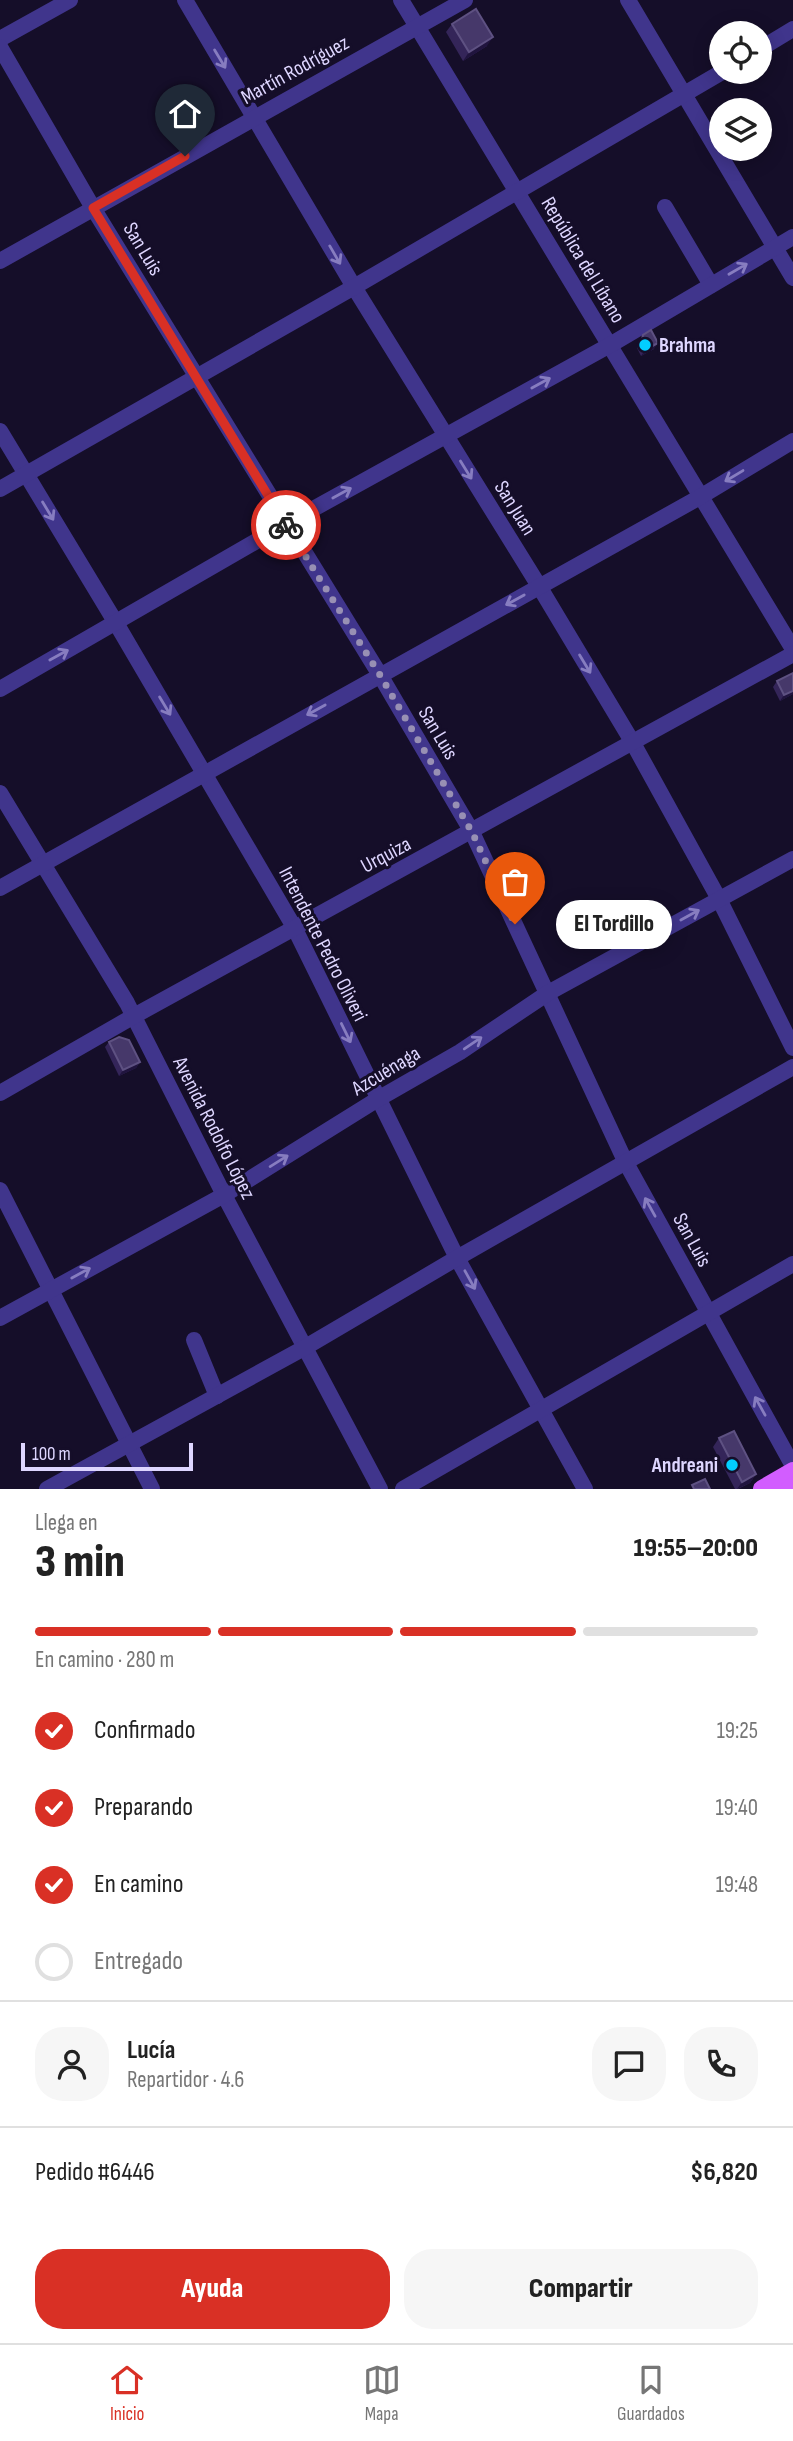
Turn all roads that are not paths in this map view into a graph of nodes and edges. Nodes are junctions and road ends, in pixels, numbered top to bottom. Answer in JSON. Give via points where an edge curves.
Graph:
{"nodes":[{"id":1,"x":70,"y":0,"type":"edge"},
{"id":2,"x":185,"y":0,"type":"edge"},
{"id":3,"x":401,"y":0,"type":"edge"},
{"id":4,"x":465,"y":0,"type":"edge"},
{"id":5,"x":628,"y":0,"type":"edge"},
{"id":6,"x":416,"y":27,"type":"junction"},
{"id":7,"x":793,"y":29,"type":"edge"},
{"id":8,"x":0,"y":39,"type":"edge"},
{"id":9,"x":772,"y":42,"type":"edge"},
{"id":10,"x":0,"y":47,"type":"edge"},
{"id":11,"x":709,"y":80,"type":"edge"},
{"id":12,"x":684,"y":95,"type":"junction"},
{"id":13,"x":254,"y":117,"type":"junction"},
{"id":14,"x":517,"y":192,"type":"junction"},
{"id":15,"x":665,"y":207,"type":"dead end"},
{"id":16,"x":93,"y":208,"type":"junction"},
{"id":17,"x":793,"y":237,"type":"edge"},
{"id":18,"x":775,"y":248,"type":"junction"},
{"id":19,"x":0,"y":261,"type":"edge"},
{"id":20,"x":793,"y":278,"type":"edge"},
{"id":21,"x":711,"y":285,"type":"junction"},
{"id":22,"x":354,"y":287,"type":"junction"},
{"id":23,"x":610,"y":345,"type":"junction"},
{"id":24,"x":196,"y":376,"type":"junction"},
{"id":25,"x":0,"y":431,"type":"edge"},
{"id":26,"x":445,"y":437,"type":"junction"},
{"id":27,"x":793,"y":441,"type":"edge"},
{"id":28,"x":26,"y":474,"type":"junction"},
{"id":29,"x":0,"y":489,"type":"edge"},
{"id":30,"x":700,"y":497,"type":"junction"},
{"id":31,"x":286,"y":524,"type":"junction"},
{"id":32,"x":539,"y":586,"type":"junction"},
{"id":33,"x":117,"y":623,"type":"junction"},
{"id":34,"x":793,"y":652,"type":"edge"},
{"id":35,"x":380,"y":675,"type":"junction"},
{"id":36,"x":0,"y":689,"type":"edge"},
{"id":37,"x":633,"y":743,"type":"junction"},
{"id":38,"x":205,"y":772,"type":"junction"},
{"id":39,"x":0,"y":793,"type":"edge"},
{"id":40,"x":472,"y":832,"type":"junction"},
{"id":41,"x":793,"y":859,"type":"edge"},
{"id":42,"x":42,"y":864,"type":"junction"},
{"id":43,"x":0,"y":888,"type":"edge"},
{"id":44,"x":719,"y":899,"type":"junction"},
{"id":45,"x":295,"y":928,"type":"junction"},
{"id":46,"x":548,"y":993,"type":"junction"},
{"id":47,"x":134,"y":1016,"type":"junction"},
{"id":48,"x":793,"y":1048,"type":"edge"},
{"id":49,"x":793,"y":1067,"type":"edge"},
{"id":50,"x":0,"y":1093,"type":"edge"},
{"id":51,"x":379,"y":1099,"type":"junction"},
{"id":52,"x":625,"y":1161,"type":"junction"},
{"id":53,"x":0,"y":1191,"type":"edge"},
{"id":54,"x":224,"y":1195,"type":"junction"},
{"id":55,"x":457,"y":1258,"type":"junction"},
{"id":56,"x":793,"y":1264,"type":"edge"},
{"id":57,"x":49,"y":1290,"type":"junction"},
{"id":58,"x":708,"y":1312,"type":"junction"},
{"id":59,"x":0,"y":1318,"type":"edge"},
{"id":60,"x":194,"y":1340,"type":"dead end"},
{"id":61,"x":304,"y":1348,"type":"junction"},
{"id":62,"x":217,"y":1396,"type":"junction"},
{"id":63,"x":542,"y":1409,"type":"junction"},
{"id":64,"x":129,"y":1444,"type":"junction"},
{"id":65,"x":793,"y":1466,"type":"edge"},
{"id":66,"x":793,"y":1471,"type":"edge"},
{"id":67,"x":47,"y":1489,"type":"edge"},
{"id":68,"x":152,"y":1489,"type":"edge"},
{"id":69,"x":380,"y":1489,"type":"edge"},
{"id":70,"x":403,"y":1489,"type":"edge"},
{"id":71,"x":585,"y":1489,"type":"edge"},
{"id":72,"x":762,"y":1489,"type":"edge"}],
"edges":[{"from":1,"to":8,"type":"street"},
{"from":2,"to":13,"type":"street","name":"San Juan","one_way":true},
{"from":3,"to":6,"type":"street","name":"República del Líbano"},
{"from":4,"to":6,"type":"street","name":"Martín Rodríguez"},
{"from":5,"to":12,"type":"street"},
{"from":6,"to":13,"type":"street","name":"Martín Rodríguez"},
{"from":6,"to":14,"type":"street","name":"República del Líbano"},
{"from":7,"to":9,"type":"street"},
{"from":10,"to":16,"type":"street","name":"San Luis"},
{"from":11,"to":12,"type":"street"},
{"from":12,"to":14,"type":"street"},
{"from":12,"to":18,"type":"street"},
{"from":13,"to":16,"type":"street","name":"Martín Rodríguez"},
{"from":13,"to":22,"type":"street","name":"San Juan","one_way":true},
{"from":14,"to":22,"type":"street"},
{"from":14,"to":23,"type":"street","name":"República del Líbano"},
{"from":15,"to":21,"type":"street"},
{"from":16,"to":19,"type":"street","name":"Martín Rodríguez"},
{"from":16,"to":24,"type":"street","name":"San Luis"},
{"from":17,"to":18,"type":"street"},
{"from":18,"to":20,"type":"street"},
{"from":21,"to":18,"type":"street","one_way":true},
{"from":21,"to":23,"type":"street"},
{"from":22,"to":24,"type":"street"},
{"from":22,"to":26,"type":"street","name":"San Juan"},
{"from":26,"to":23,"type":"street","one_way":true},
{"from":23,"to":30,"type":"street","name":"República del Líbano"},
{"from":24,"to":28,"type":"street"},
{"from":24,"to":31,"type":"street","name":"San Luis"},
{"from":25,"to":28,"type":"street","name":"Intendente Pedro Oliveri"},
{"from":31,"to":26,"type":"street","one_way":true},
{"from":26,"to":32,"type":"street","name":"San Juan","one_way":true},
{"from":27,"to":30,"type":"street","one_way":true},
{"from":28,"to":29,"type":"street"},
{"from":28,"to":33,"type":"street","name":"Intendente Pedro Oliveri","one_way":true},
{"from":30,"to":32,"type":"street"},
{"from":30,"to":34,"type":"street","name":"República del Líbano"},
{"from":31,"to":33,"type":"street"},
{"from":31,"to":35,"type":"street","name":"San Luis"},
{"from":32,"to":35,"type":"street","one_way":true},
{"from":32,"to":37,"type":"street","name":"San Juan","one_way":true},
{"from":36,"to":33,"type":"street","one_way":true},
{"from":33,"to":38,"type":"street","name":"Intendente Pedro Oliveri","one_way":true},
{"from":34,"to":37,"type":"street","name":"Urquiza"},
{"from":35,"to":38,"type":"street","one_way":true},
{"from":35,"to":40,"type":"street","name":"San Luis"},
{"from":37,"to":40,"type":"street","name":"Urquiza"},
{"from":37,"to":44,"type":"street","name":"San Juan"},
{"from":38,"to":42,"type":"street"},
{"from":38,"to":45,"type":"street","name":"Intendente Pedro Oliveri"},
{"from":39,"to":42,"type":"street","name":"Avenida Rodolfo López"},
{"from":40,"to":45,"type":"street","name":"Urquiza"},
{"from":40,"to":46,"type":"street","name":"San Luis"},
{"from":41,"to":44,"type":"street","name":"Azcuénaga"},
{"from":42,"to":43,"type":"street"},
{"from":42,"to":47,"type":"street","name":"Avenida Rodolfo López"},
{"from":46,"to":44,"type":"street","name":"Azcuénaga","one_way":true},
{"from":44,"to":48,"type":"street","name":"San Juan"},
{"from":45,"to":47,"type":"street","name":"Urquiza"},
{"from":45,"to":51,"type":"street","name":"Intendente Pedro Oliveri","one_way":true},
{"from":51,"to":46,"type":"street","name":"Azcuénaga","one_way":true},
{"from":46,"to":52,"type":"street","name":"San Luis"},
{"from":47,"to":50,"type":"street","name":"Urquiza"},
{"from":47,"to":54,"type":"street","name":"Avenida Rodolfo López"},
{"from":49,"to":52,"type":"street"},
{"from":54,"to":51,"type":"street","name":"Azcuénaga","one_way":true},
{"from":51,"to":55,"type":"street","name":"Intendente Pedro Oliveri"},
{"from":52,"to":55,"type":"street"},
{"from":58,"to":52,"type":"street","name":"San Luis","one_way":true},
{"from":53,"to":57,"type":"street"},
{"from":57,"to":54,"type":"street","name":"Azcuénaga","one_way":true},
{"from":54,"to":61,"type":"street","name":"Avenida Rodolfo López"},
{"from":55,"to":61,"type":"street"},
{"from":55,"to":63,"type":"street","name":"Intendente Pedro Oliveri","one_way":true},
{"from":56,"to":58,"type":"street"},
{"from":57,"to":59,"type":"street","name":"Azcuénaga"},
{"from":57,"to":64,"type":"street"},
{"from":58,"to":63,"type":"street"},
{"from":65,"to":58,"type":"street","name":"San Luis","one_way":true},
{"from":60,"to":62,"type":"street"},
{"from":61,"to":62,"type":"street"},
{"from":61,"to":69,"type":"street","name":"Avenida Rodolfo López"},
{"from":62,"to":64,"type":"street"},
{"from":63,"to":70,"type":"street"},
{"from":63,"to":71,"type":"street","name":"Intendente Pedro Oliveri"},
{"from":64,"to":67,"type":"street"},
{"from":64,"to":68,"type":"street"},
{"from":66,"to":72,"type":"main road"}]}
